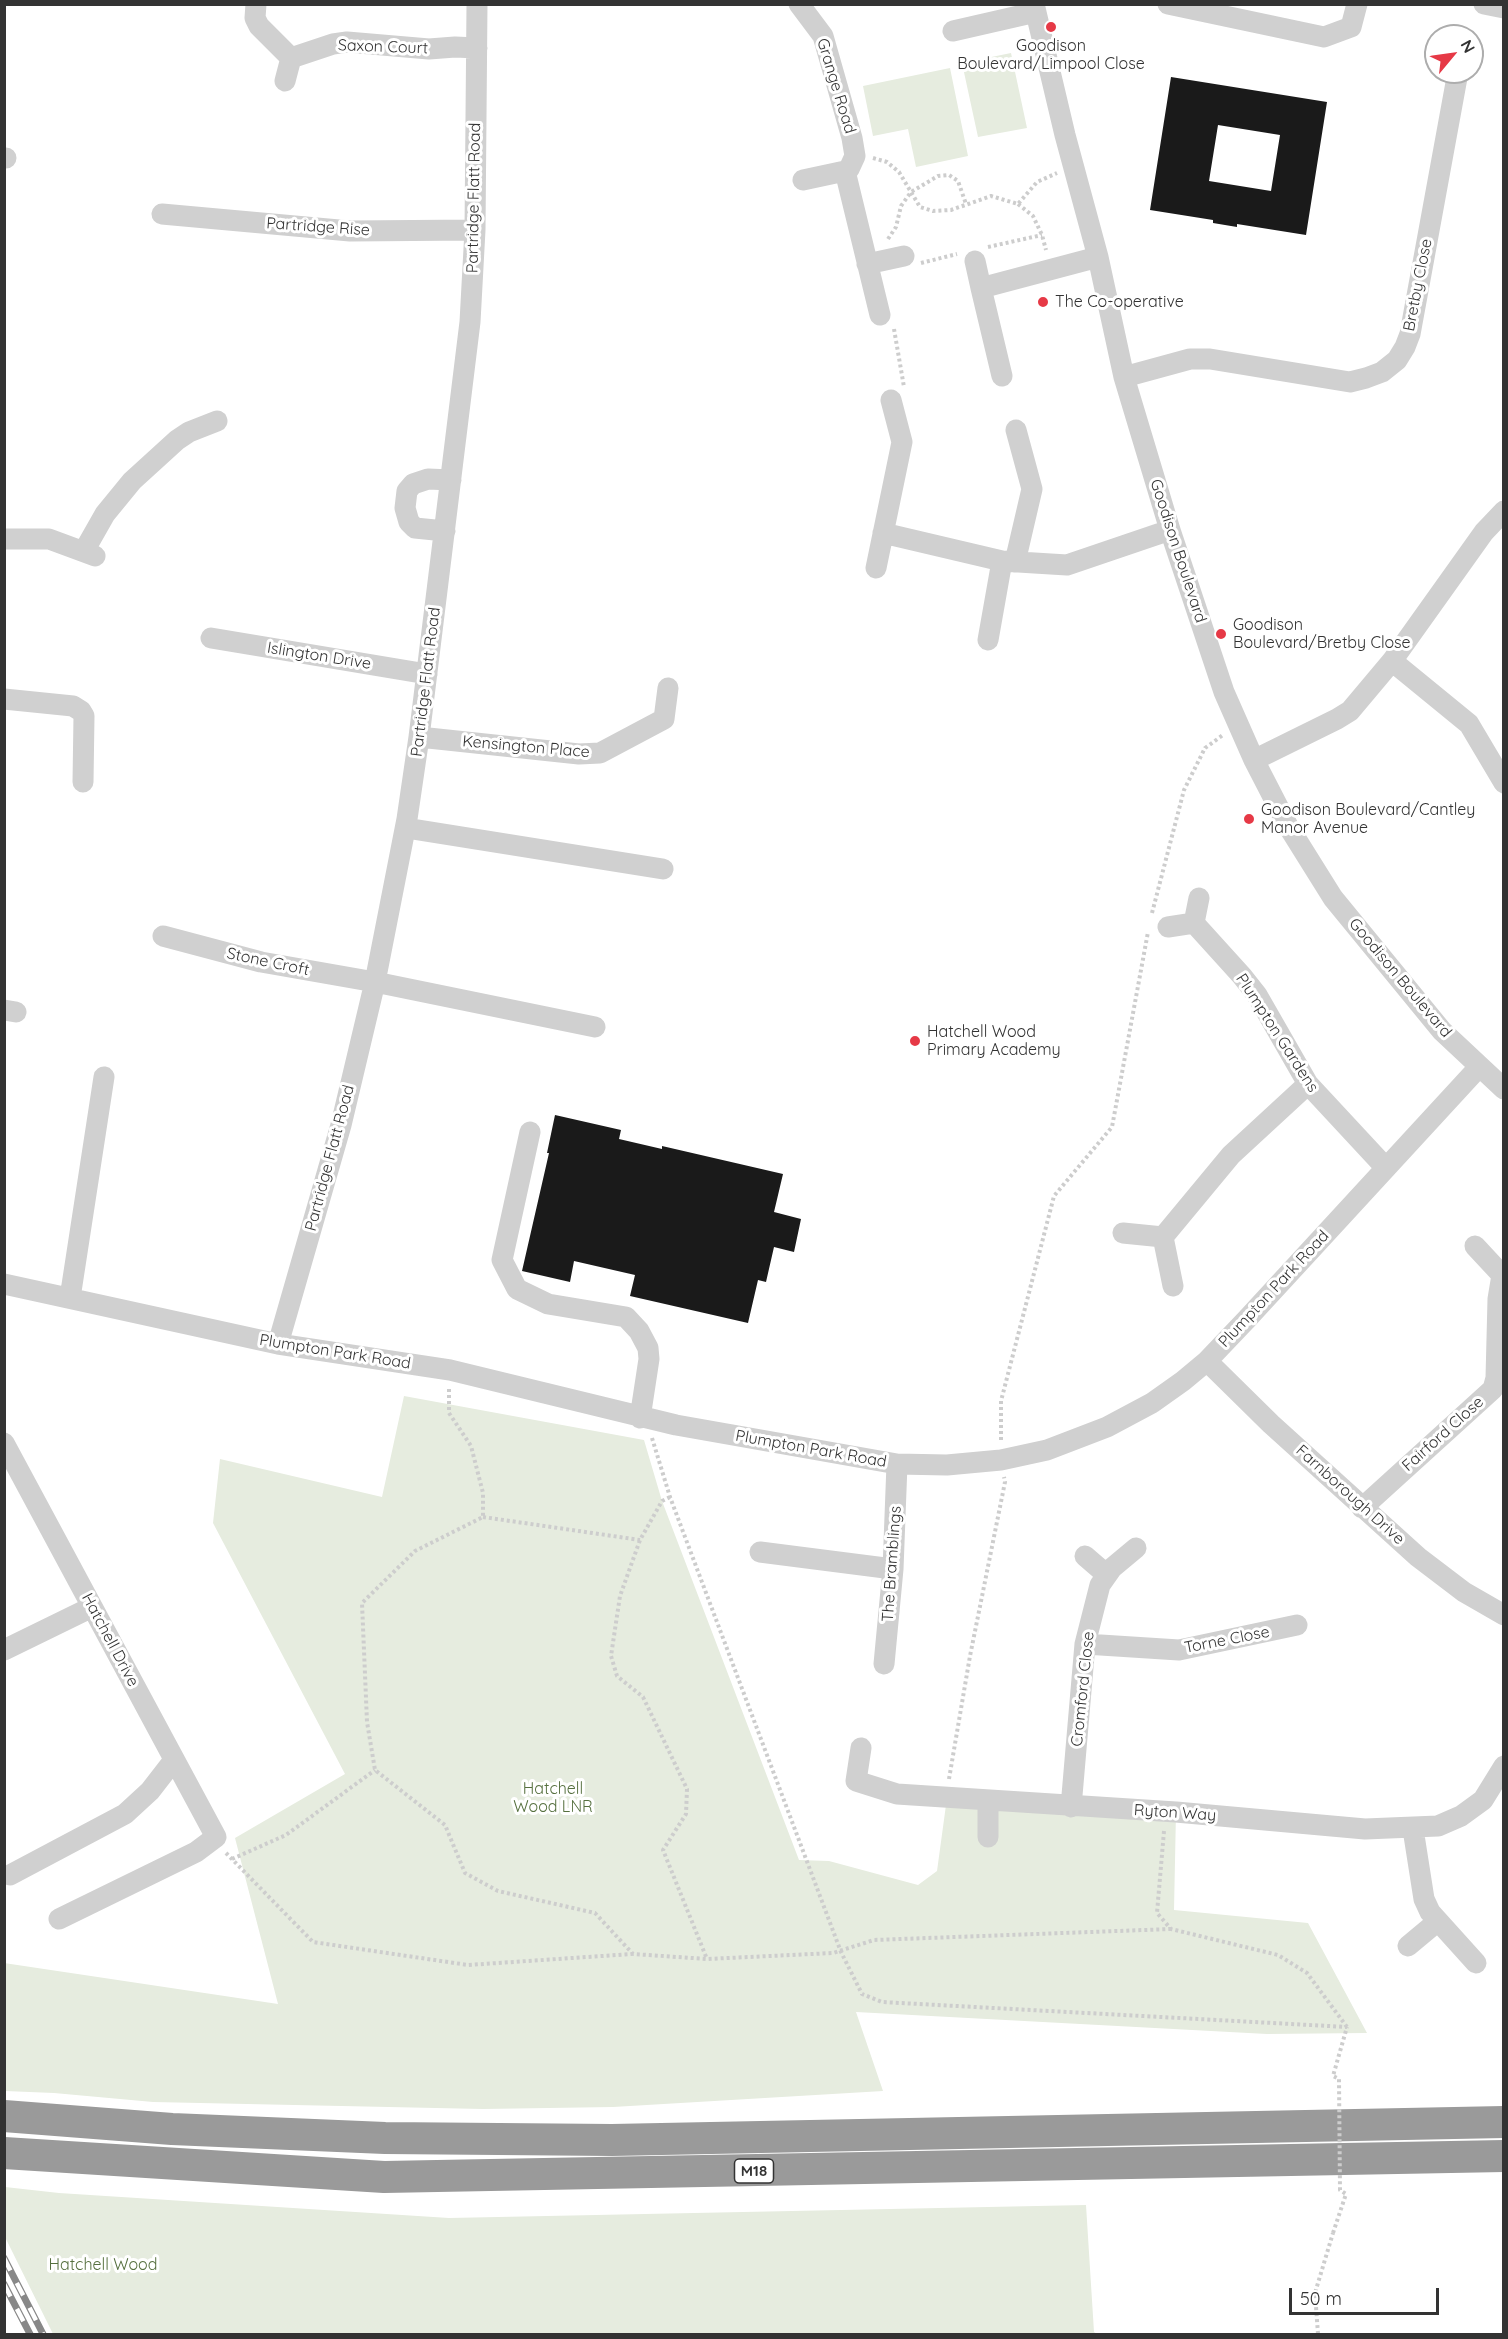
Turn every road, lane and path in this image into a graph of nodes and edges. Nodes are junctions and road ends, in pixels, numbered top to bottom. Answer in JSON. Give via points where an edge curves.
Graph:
{"nodes":[{"id":1,"x":256,"y":4,"type":"edge"},
{"id":2,"x":477,"y":4,"type":"edge"},
{"id":3,"x":799,"y":4,"type":"edge"},
{"id":4,"x":1168,"y":4,"type":"edge"},
{"id":5,"x":1357,"y":4,"type":"edge"},
{"id":6,"x":1485,"y":4,"type":"edge"},
{"id":7,"x":1035,"y":8,"type":"edge"},
{"id":8,"x":1503,"y":8,"type":"edge"},
{"id":9,"x":953,"y":31,"type":"dead end"},
{"id":10,"x":477,"y":48,"type":"junction"},
{"id":11,"x":291,"y":58,"type":"junction"},
{"id":12,"x":285,"y":81,"type":"dead end"},
{"id":13,"x":1456,"y":84,"type":"edge"},
{"id":14,"x":850,"y":164,"type":"junction"},
{"id":15,"x":1074,"y":169,"type":"junction"},
{"id":16,"x":803,"y":180,"type":"dead end"},
{"id":17,"x":912,"y":192,"type":"junction"},
{"id":18,"x":966,"y":204,"type":"junction"},
{"id":19,"x":1018,"y":204,"type":"junction"},
{"id":20,"x":162,"y":214,"type":"dead end"},
{"id":21,"x":474,"y":230,"type":"junction"},
{"id":22,"x":1042,"y":235,"type":"junction"},
{"id":23,"x":974,"y":256,"type":"junction"},
{"id":24,"x":1098,"y":257,"type":"junction"},
{"id":25,"x":885,"y":260,"type":"junction"},
{"id":26,"x":1051,"y":270,"type":"junction"},
{"id":27,"x":981,"y":288,"type":"junction"},
{"id":28,"x":880,"y":315,"type":"joint"},
{"id":29,"x":1002,"y":376,"type":"dead end"},
{"id":30,"x":1124,"y":377,"type":"junction"},
{"id":31,"x":891,"y":400,"type":"joint"},
{"id":32,"x":217,"y":421,"type":"dead end"},
{"id":33,"x":1016,"y":430,"type":"dead end"},
{"id":34,"x":451,"y":480,"type":"junction"},
{"id":35,"x":1503,"y":511,"type":"edge"},
{"id":36,"x":1170,"y":530,"type":"junction"},
{"id":37,"x":445,"y":531,"type":"junction"},
{"id":38,"x":883,"y":533,"type":"junction"},
{"id":39,"x":4,"y":539,"type":"edge"},
{"id":40,"x":1009,"y":562,"type":"junction"},
{"id":41,"x":876,"y":568,"type":"dead end"},
{"id":42,"x":211,"y":638,"type":"dead end"},
{"id":43,"x":988,"y":640,"type":"dead end"},
{"id":44,"x":1392,"y":661,"type":"junction"},
{"id":45,"x":427,"y":674,"type":"junction"},
{"id":46,"x":668,"y":688,"type":"dead end"},
{"id":47,"x":4,"y":699,"type":"edge"},
{"id":48,"x":1239,"y":724,"type":"junction"},
{"id":49,"x":419,"y":737,"type":"junction"},
{"id":50,"x":1254,"y":760,"type":"junction"},
{"id":51,"x":83,"y":782,"type":"dead end"},
{"id":52,"x":1503,"y":783,"type":"edge"},
{"id":53,"x":406,"y":828,"type":"junction"},
{"id":54,"x":663,"y":869,"type":"dead end"},
{"id":55,"x":1198,"y":898,"type":"dead end"},
{"id":56,"x":1194,"y":923,"type":"junction"},
{"id":57,"x":1156,"y":924,"type":"junction"},
{"id":58,"x":163,"y":936,"type":"dead end"},
{"id":59,"x":375,"y":982,"type":"junction"},
{"id":60,"x":595,"y":1027,"type":"dead end"},
{"id":61,"x":1479,"y":1067,"type":"junction"},
{"id":62,"x":104,"y":1077,"type":"dead end"},
{"id":63,"x":1308,"y":1084,"type":"junction"},
{"id":64,"x":1503,"y":1089,"type":"edge"},
{"id":65,"x":530,"y":1131,"type":"dead end"},
{"id":66,"x":1386,"y":1168,"type":"junction"},
{"id":67,"x":1123,"y":1233,"type":"dead end"},
{"id":68,"x":1163,"y":1237,"type":"junction"},
{"id":69,"x":1475,"y":1246,"type":"dead end"},
{"id":70,"x":1503,"y":1274,"type":"edge"},
{"id":71,"x":4,"y":1284,"type":"edge"},
{"id":72,"x":1173,"y":1286,"type":"dead end"},
{"id":73,"x":70,"y":1298,"type":"junction"},
{"id":74,"x":278,"y":1344,"type":"junction"},
{"id":75,"x":1207,"y":1361,"type":"junction"},
{"id":76,"x":450,"y":1370,"type":"junction"},
{"id":77,"x":645,"y":1419,"type":"junction"},
{"id":78,"x":4,"y":1443,"type":"edge"},
{"id":79,"x":1001,"y":1460,"type":"junction"},
{"id":80,"x":897,"y":1464,"type":"junction"},
{"id":81,"x":670,"y":1497,"type":"junction"},
{"id":82,"x":1362,"y":1508,"type":"junction"},
{"id":83,"x":483,"y":1517,"type":"junction"},
{"id":84,"x":640,"y":1540,"type":"junction"},
{"id":85,"x":1136,"y":1548,"type":"dead end"},
{"id":86,"x":760,"y":1552,"type":"dead end"},
{"id":87,"x":1085,"y":1556,"type":"dead end"},
{"id":88,"x":893,"y":1569,"type":"junction"},
{"id":89,"x":1107,"y":1575,"type":"junction"},
{"id":90,"x":92,"y":1607,"type":"junction"},
{"id":91,"x":1503,"y":1615,"type":"edge"},
{"id":92,"x":1297,"y":1625,"type":"dead end"},
{"id":93,"x":1084,"y":1644,"type":"junction"},
{"id":94,"x":4,"y":1650,"type":"edge"},
{"id":95,"x":884,"y":1664,"type":"dead end"},
{"id":96,"x":861,"y":1748,"type":"dead end"},
{"id":97,"x":174,"y":1760,"type":"junction"},
{"id":98,"x":1503,"y":1766,"type":"edge"},
{"id":99,"x":375,"y":1770,"type":"junction"},
{"id":100,"x":946,"y":1798,"type":"junction"},
{"id":101,"x":988,"y":1801,"type":"junction"},
{"id":102,"x":1071,"y":1807,"type":"junction"},
{"id":103,"x":1166,"y":1812,"type":"junction"},
{"id":104,"x":1413,"y":1829,"type":"junction"},
{"id":105,"x":216,"y":1837,"type":"junction"},
{"id":106,"x":988,"y":1837,"type":"dead end"},
{"id":107,"x":232,"y":1859,"type":"junction"},
{"id":108,"x":10,"y":1875,"type":"dead end"},
{"id":109,"x":59,"y":1920,"type":"dead end"},
{"id":110,"x":1438,"y":1921,"type":"junction"},
{"id":111,"x":1171,"y":1929,"type":"junction"},
{"id":112,"x":1408,"y":1946,"type":"dead end"},
{"id":113,"x":842,"y":1952,"type":"junction"},
{"id":114,"x":633,"y":1954,"type":"junction"},
{"id":115,"x":707,"y":1959,"type":"junction"},
{"id":116,"x":1476,"y":1963,"type":"dead end"},
{"id":117,"x":1347,"y":2026,"type":"junction"},
{"id":118,"x":4,"y":2116,"type":"edge"},
{"id":119,"x":1503,"y":2122,"type":"edge"},
{"id":120,"x":4,"y":2153,"type":"edge"},
{"id":121,"x":1503,"y":2156,"type":"edge"},
{"id":122,"x":1318,"y":2334,"type":"edge"}],
"edges":[{"from":1,"to":11,"type":"street","via":[[255,18]]},
{"from":2,"to":10,"type":"street","name":"Partridge Flatt Road"},
{"from":3,"to":14,"type":"street","name":"Grange Road","via":[[823,36],[852,138]]},
{"from":4,"to":5,"type":"street","via":[[1324,37],[1351,27]]},
{"from":6,"to":8,"type":"street"},
{"from":7,"to":9,"type":"street"},
{"from":7,"to":15,"type":"street","name":"Goodison Boulevard"},
{"from":10,"to":11,"type":"street","name":"Saxon Court","via":[[429,49],[347,42]]},
{"from":10,"to":21,"type":"street","name":"Partridge Flatt Road"},
{"from":11,"to":12,"type":"street"},
{"from":13,"to":30,"type":"street","name":"Bretby Close","via":[[1410,334],[1397,360],[1382,372],[1350,382],[1210,359],[1190,359]]},
{"from":14,"to":16,"type":"street"},
{"from":14,"to":17,"type":"path","via":[[871,157],[887,162]]},
{"from":14,"to":25,"type":"street","name":"Grange Road"},
{"from":15,"to":19,"type":"path","via":[[1037,182]]},
{"from":15,"to":24,"type":"street","name":"Goodison Boulevard"},
{"from":17,"to":18,"type":"path","via":[[920,207],[933,212]]},
{"from":17,"to":18,"type":"path","via":[[938,176],[949,175],[958,181]]},
{"from":17,"to":25,"type":"path","via":[[901,206],[896,228],[885,248]]},
{"from":18,"to":19,"type":"path","via":[[991,196]]},
{"from":19,"to":22,"type":"path","via":[[1033,216]]},
{"from":20,"to":21,"type":"street","name":"Partridge Rise","via":[[350,231]]},
{"from":21,"to":34,"type":"street","name":"Partridge Flatt Road","via":[[470,322]]},
{"from":22,"to":23,"type":"path"},
{"from":22,"to":26,"type":"path"},
{"from":23,"to":25,"type":"path","via":[[918,263]]},
{"from":23,"to":27,"type":"street"},
{"from":24,"to":26,"type":"street"},
{"from":24,"to":30,"type":"street","name":"Goodison Boulevard"},
{"from":25,"to":28,"type":"street","name":"Grange Road"},
{"from":26,"to":27,"type":"street"},
{"from":27,"to":29,"type":"street"},
{"from":28,"to":31,"type":"path","via":[[891,313],[906,393]]},
{"from":30,"to":36,"type":"street","name":"Goodison Boulevard"},
{"from":31,"to":38,"type":"street","via":[[902,442]]},
{"from":32,"to":39,"type":"street","via":[[177,440],[132,482],[105,514],[89,554],[49,539]]},
{"from":33,"to":40,"type":"street","via":[[1032,489]]},
{"from":34,"to":37,"type":"street","name":"Partridge Flatt Road"},
{"from":34,"to":37,"type":"street","via":[[428,479],[413,484],[407,491],[405,508],[415,528]]},
{"from":35,"to":44,"type":"street"},
{"from":36,"to":40,"type":"street","via":[[1067,565]]},
{"from":36,"to":48,"type":"street","name":"Goodison Boulevard","via":[[1224,692]]},
{"from":37,"to":45,"type":"street","name":"Partridge Flatt Road"},
{"from":38,"to":40,"type":"street"},
{"from":38,"to":41,"type":"street"},
{"from":40,"to":43,"type":"street"},
{"from":42,"to":45,"type":"street","name":"Islington Drive"},
{"from":44,"to":50,"type":"street","via":[[1350,711]]},
{"from":44,"to":52,"type":"street","via":[[1469,724]]},
{"from":45,"to":49,"type":"street","name":"Partridge Flatt Road"},
{"from":46,"to":49,"type":"street","name":"Kensington Place","via":[[664,719],[600,753]]},
{"from":47,"to":51,"type":"street","via":[[73,706],[81,711]]},
{"from":48,"to":50,"type":"street","name":"Goodison Boulevard"},
{"from":48,"to":57,"type":"path","via":[[1205,748],[1184,790]]},
{"from":49,"to":53,"type":"street","name":"Partridge Flatt Road"},
{"from":50,"to":61,"type":"street","name":"Goodison Boulevard","via":[[1288,826],[1333,898],[1442,1031]]},
{"from":53,"to":54,"type":"street"},
{"from":53,"to":59,"type":"street","name":"Partridge Flatt Road"},
{"from":55,"to":56,"type":"street"},
{"from":56,"to":57,"type":"street"},
{"from":56,"to":63,"type":"street","name":"Plumpton Gardens","via":[[1257,995]]},
{"from":57,"to":79,"type":"path","via":[[1112,1127],[1054,1196],[1001,1401]]},
{"from":58,"to":59,"type":"street","name":"Stone Croft","via":[[261,962]]},
{"from":59,"to":60,"type":"street","name":"Stone Croft"},
{"from":59,"to":74,"type":"street","name":"Partridge Flatt Road","via":[[341,1125]]},
{"from":61,"to":64,"type":"street","name":"Goodison Boulevard"},
{"from":61,"to":66,"type":"street","name":"Plumpton Park Road"},
{"from":62,"to":73,"type":"street"},
{"from":63,"to":66,"type":"street","name":"Plumpton Gardens"},
{"from":63,"to":68,"type":"street","via":[[1231,1155]]},
{"from":65,"to":77,"type":"street","via":[[502,1260],[518,1289],[548,1304],[626,1317],[648,1348]]},
{"from":66,"to":75,"type":"street","name":"Plumpton Park Road"},
{"from":67,"to":68,"type":"street"},
{"from":68,"to":72,"type":"street"},
{"from":69,"to":70,"type":"street","name":"Fairford Close"},
{"from":70,"to":82,"type":"street","name":"Fairford Close","via":[[1493,1389]]},
{"from":71,"to":73,"type":"street","name":"Plumpton Park Road"},
{"from":73,"to":74,"type":"street","name":"Plumpton Park Road"},
{"from":74,"to":76,"type":"street","name":"Plumpton Park Road"},
{"from":75,"to":79,"type":"street","name":"Plumpton Park Road","via":[[1152,1403],[1107,1427],[1047,1450]]},
{"from":75,"to":82,"type":"street","name":"Farnborough Drive"},
{"from":76,"to":77,"type":"street","name":"Plumpton Park Road"},
{"from":76,"to":83,"type":"path","via":[[449,1413],[471,1446],[483,1493]]},
{"from":77,"to":80,"type":"street","name":"Plumpton Park Road"},
{"from":77,"to":81,"type":"path"},
{"from":78,"to":90,"type":"street","name":"Hatchell Drive"},
{"from":79,"to":80,"type":"street","name":"Plumpton Park Road"},
{"from":79,"to":100,"type":"path","via":[[1005,1482]]},
{"from":80,"to":88,"type":"street","name":"The Bramblings"},
{"from":81,"to":84,"type":"path","via":[[662,1501]]},
{"from":81,"to":113,"type":"path"},
{"from":82,"to":91,"type":"street","name":"Farnborough Drive","via":[[1464,1592]]},
{"from":83,"to":84,"type":"path"},
{"from":83,"to":99,"type":"path","via":[[414,1551],[362,1603],[367,1722]]},
{"from":84,"to":115,"type":"path","via":[[620,1596],[611,1656],[616,1676],[643,1697],[687,1789],[686,1814],[663,1850]]},
{"from":85,"to":89,"type":"street","name":"Cromford Close"},
{"from":86,"to":88,"type":"street"},
{"from":87,"to":89,"type":"street"},
{"from":88,"to":95,"type":"street","name":"The Bramblings"},
{"from":89,"to":93,"type":"street","name":"Cromford Close","via":[[1100,1585]]},
{"from":90,"to":94,"type":"street"},
{"from":90,"to":97,"type":"street","name":"Hatchell Drive"},
{"from":92,"to":93,"type":"street","name":"Torne Close","via":[[1179,1650]]},
{"from":93,"to":102,"type":"street","name":"Cromford Close"},
{"from":96,"to":100,"type":"street","name":"Ryton Way","via":[[856,1781],[897,1794]]},
{"from":97,"to":105,"type":"street","name":"Hatchell Drive"},
{"from":97,"to":108,"type":"street","via":[[150,1791],[125,1814]]},
{"from":98,"to":104,"type":"street","name":"Ryton Way","via":[[1483,1800],[1461,1816],[1438,1826]]},
{"from":99,"to":107,"type":"path","via":[[286,1835]]},
{"from":99,"to":114,"type":"path","via":[[446,1825],[465,1873],[498,1891],[595,1912]]},
{"from":100,"to":101,"type":"street","name":"Ryton Way"},
{"from":101,"to":102,"type":"street","name":"Ryton Way"},
{"from":101,"to":106,"type":"street"},
{"from":102,"to":103,"type":"street","name":"Ryton Way"},
{"from":103,"to":104,"type":"street","name":"Ryton Way","via":[[1365,1829]]},
{"from":103,"to":111,"type":"path","via":[[1157,1913]]},
{"from":104,"to":110,"type":"street","via":[[1424,1899]]},
{"from":105,"to":107,"type":"path"},
{"from":105,"to":109,"type":"street","via":[[196,1852]]},
{"from":107,"to":114,"type":"path","via":[[313,1942],[468,1965]]},
{"from":110,"to":112,"type":"street"},
{"from":110,"to":116,"type":"street"},
{"from":111,"to":113,"type":"path","via":[[874,1940]]},
{"from":111,"to":117,"type":"path","via":[[1278,1955],[1307,1973]]},
{"from":113,"to":115,"type":"path"},
{"from":113,"to":117,"type":"path","via":[[862,1994],[882,2002]]},
{"from":114,"to":115,"type":"path"},
{"from":117,"to":122,"type":"path","bridge":true,"via":[[1333,2076],[1339,2079],[1340,2190],[1346,2194],[1315,2293]]},
{"from":118,"to":119,"type":"highway","number":"M18","via":[[172,2129],[373,2137],[612,2140]]},
{"from":120,"to":121,"type":"highway","number":"M18","via":[[384,2177]]}]}
